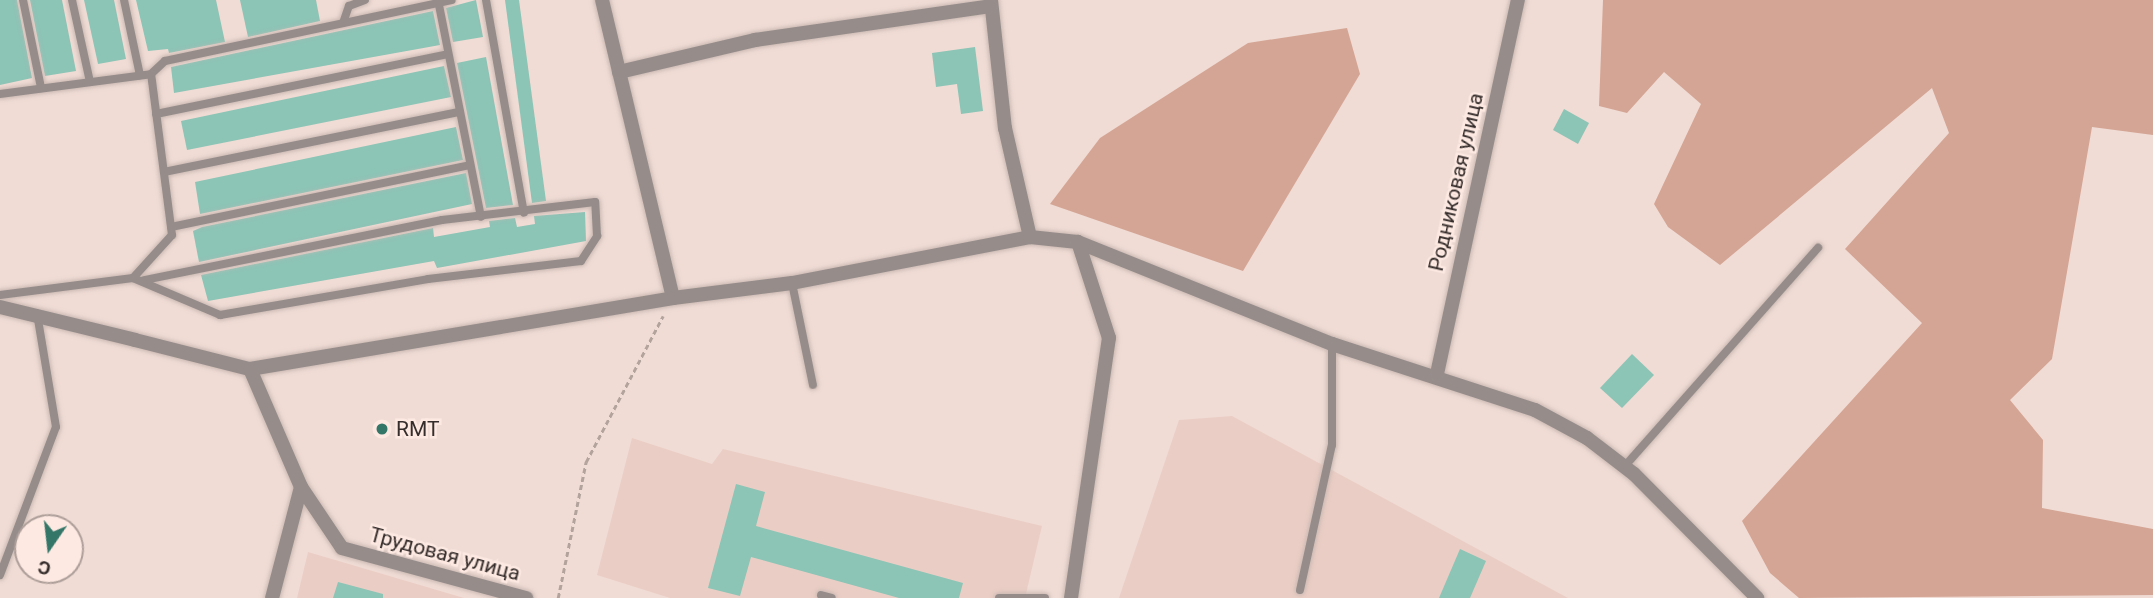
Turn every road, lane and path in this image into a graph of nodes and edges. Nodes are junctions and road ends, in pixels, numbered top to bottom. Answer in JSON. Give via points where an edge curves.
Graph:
{"nodes":[{"id":1,"x":23,"y":0,"type":"edge"},
{"id":2,"x":72,"y":0,"type":"edge"},
{"id":3,"x":124,"y":0,"type":"edge"},
{"id":4,"x":365,"y":0,"type":"edge"},
{"id":5,"x":453,"y":0,"type":"edge"},
{"id":6,"x":486,"y":0,"type":"edge"},
{"id":7,"x":602,"y":0,"type":"edge"},
{"id":8,"x":1518,"y":0,"type":"edge"},
{"id":9,"x":438,"y":1,"type":"edge"},
{"id":10,"x":991,"y":3,"type":"edge"},
{"id":11,"x":343,"y":23,"type":"junction"},
{"id":12,"x":448,"y":54,"type":"junction"},
{"id":13,"x":620,"y":72,"type":"junction"},
{"id":14,"x":151,"y":74,"type":"junction"},
{"id":15,"x":141,"y":75,"type":"junction"},
{"id":16,"x":90,"y":82,"type":"junction"},
{"id":17,"x":41,"y":88,"type":"junction"},
{"id":18,"x":0,"y":94,"type":"edge"},
{"id":19,"x":460,"y":112,"type":"junction"},
{"id":20,"x":156,"y":114,"type":"junction"},
{"id":21,"x":470,"y":165,"type":"junction"},
{"id":22,"x":164,"y":172,"type":"junction"},
{"id":23,"x":524,"y":213,"type":"junction"},
{"id":24,"x":481,"y":217,"type":"junction"},
{"id":25,"x":171,"y":226,"type":"junction"},
{"id":26,"x":1030,"y":237,"type":"junction"},
{"id":27,"x":1078,"y":242,"type":"junction"},
{"id":28,"x":1818,"y":248,"type":"dead end"},
{"id":29,"x":133,"y":278,"type":"junction"},
{"id":30,"x":144,"y":280,"type":"junction"},
{"id":31,"x":792,"y":283,"type":"junction"},
{"id":32,"x":0,"y":295,"type":"edge"},
{"id":33,"x":673,"y":298,"type":"junction"},
{"id":34,"x":0,"y":307,"type":"edge"},
{"id":35,"x":37,"y":314,"type":"junction"},
{"id":36,"x":1332,"y":344,"type":"junction"},
{"id":37,"x":250,"y":369,"type":"junction"},
{"id":38,"x":1437,"y":374,"type":"junction"},
{"id":39,"x":813,"y":385,"type":"dead end"},
{"id":40,"x":1624,"y":467,"type":"junction"},
{"id":41,"x":301,"y":487,"type":"junction"},
{"id":42,"x":0,"y":575,"type":"edge"},
{"id":43,"x":1300,"y":590,"type":"dead end"},
{"id":44,"x":821,"y":595,"type":"dead end"},
{"id":45,"x":272,"y":598,"type":"edge"},
{"id":46,"x":526,"y":598,"type":"edge"},
{"id":47,"x":558,"y":598,"type":"edge"},
{"id":48,"x":832,"y":598,"type":"edge"},
{"id":49,"x":999,"y":598,"type":"edge"},
{"id":50,"x":1045,"y":598,"type":"edge"},
{"id":51,"x":1071,"y":598,"type":"edge"},
{"id":52,"x":1757,"y":598,"type":"edge"}],
"edges":[{"from":1,"to":17,"type":"lane"},
{"from":2,"to":16,"type":"lane"},
{"from":3,"to":15,"type":"lane"},
{"from":4,"to":11,"type":"lane","via":[[349,6]]},
{"from":5,"to":9,"type":"lane"},
{"from":6,"to":23,"type":"lane"},
{"from":7,"to":13,"type":"street"},
{"from":8,"to":38,"type":"street","name":"Родниковая улица"},
{"from":9,"to":11,"type":"lane"},
{"from":9,"to":12,"type":"lane"},
{"from":10,"to":13,"type":"street","via":[[755,40]]},
{"from":10,"to":26,"type":"street","via":[[1005,128]]},
{"from":11,"to":14,"type":"lane","via":[[165,61]]},
{"from":12,"to":19,"type":"lane"},
{"from":12,"to":20,"type":"lane"},
{"from":13,"to":33,"type":"street"},
{"from":14,"to":15,"type":"lane"},
{"from":14,"to":20,"type":"lane"},
{"from":15,"to":16,"type":"lane"},
{"from":16,"to":17,"type":"lane"},
{"from":17,"to":18,"type":"lane"},
{"from":19,"to":21,"type":"lane"},
{"from":19,"to":22,"type":"lane"},
{"from":20,"to":22,"type":"lane"},
{"from":21,"to":24,"type":"lane"},
{"from":21,"to":25,"type":"lane"},
{"from":22,"to":25,"type":"lane"},
{"from":23,"to":24,"type":"lane"},
{"from":23,"to":30,"type":"lane","via":[[595,202],[597,236],[581,261],[428,279],[220,315]]},
{"from":24,"to":30,"type":"lane"},
{"from":25,"to":29,"type":"lane","via":[[172,235]]},
{"from":26,"to":27,"type":"street"},
{"from":26,"to":31,"type":"street"},
{"from":27,"to":36,"type":"street"},
{"from":27,"to":51,"type":"street","via":[[1108,338]]},
{"from":28,"to":40,"type":"lane"},
{"from":29,"to":30,"type":"lane"},
{"from":29,"to":32,"type":"lane"},
{"from":31,"to":33,"type":"street"},
{"from":31,"to":39,"type":"lane"},
{"from":33,"to":37,"type":"street"},
{"from":33,"to":47,"type":"path","via":[[586,462]]},
{"from":34,"to":35,"type":"street"},
{"from":35,"to":37,"type":"street"},
{"from":35,"to":42,"type":"lane","via":[[56,427]]},
{"from":36,"to":38,"type":"street"},
{"from":36,"to":43,"type":"lane","via":[[1332,445]]},
{"from":37,"to":41,"type":"street","name":"Трудовая улица"},
{"from":38,"to":40,"type":"street","via":[[1535,410],[1587,438]]},
{"from":40,"to":52,"type":"street"},
{"from":41,"to":45,"type":"street"},
{"from":41,"to":46,"type":"street","name":"Трудовая улица","via":[[342,548]]},
{"from":44,"to":48,"type":"lane"},
{"from":49,"to":50,"type":"lane"}]}
